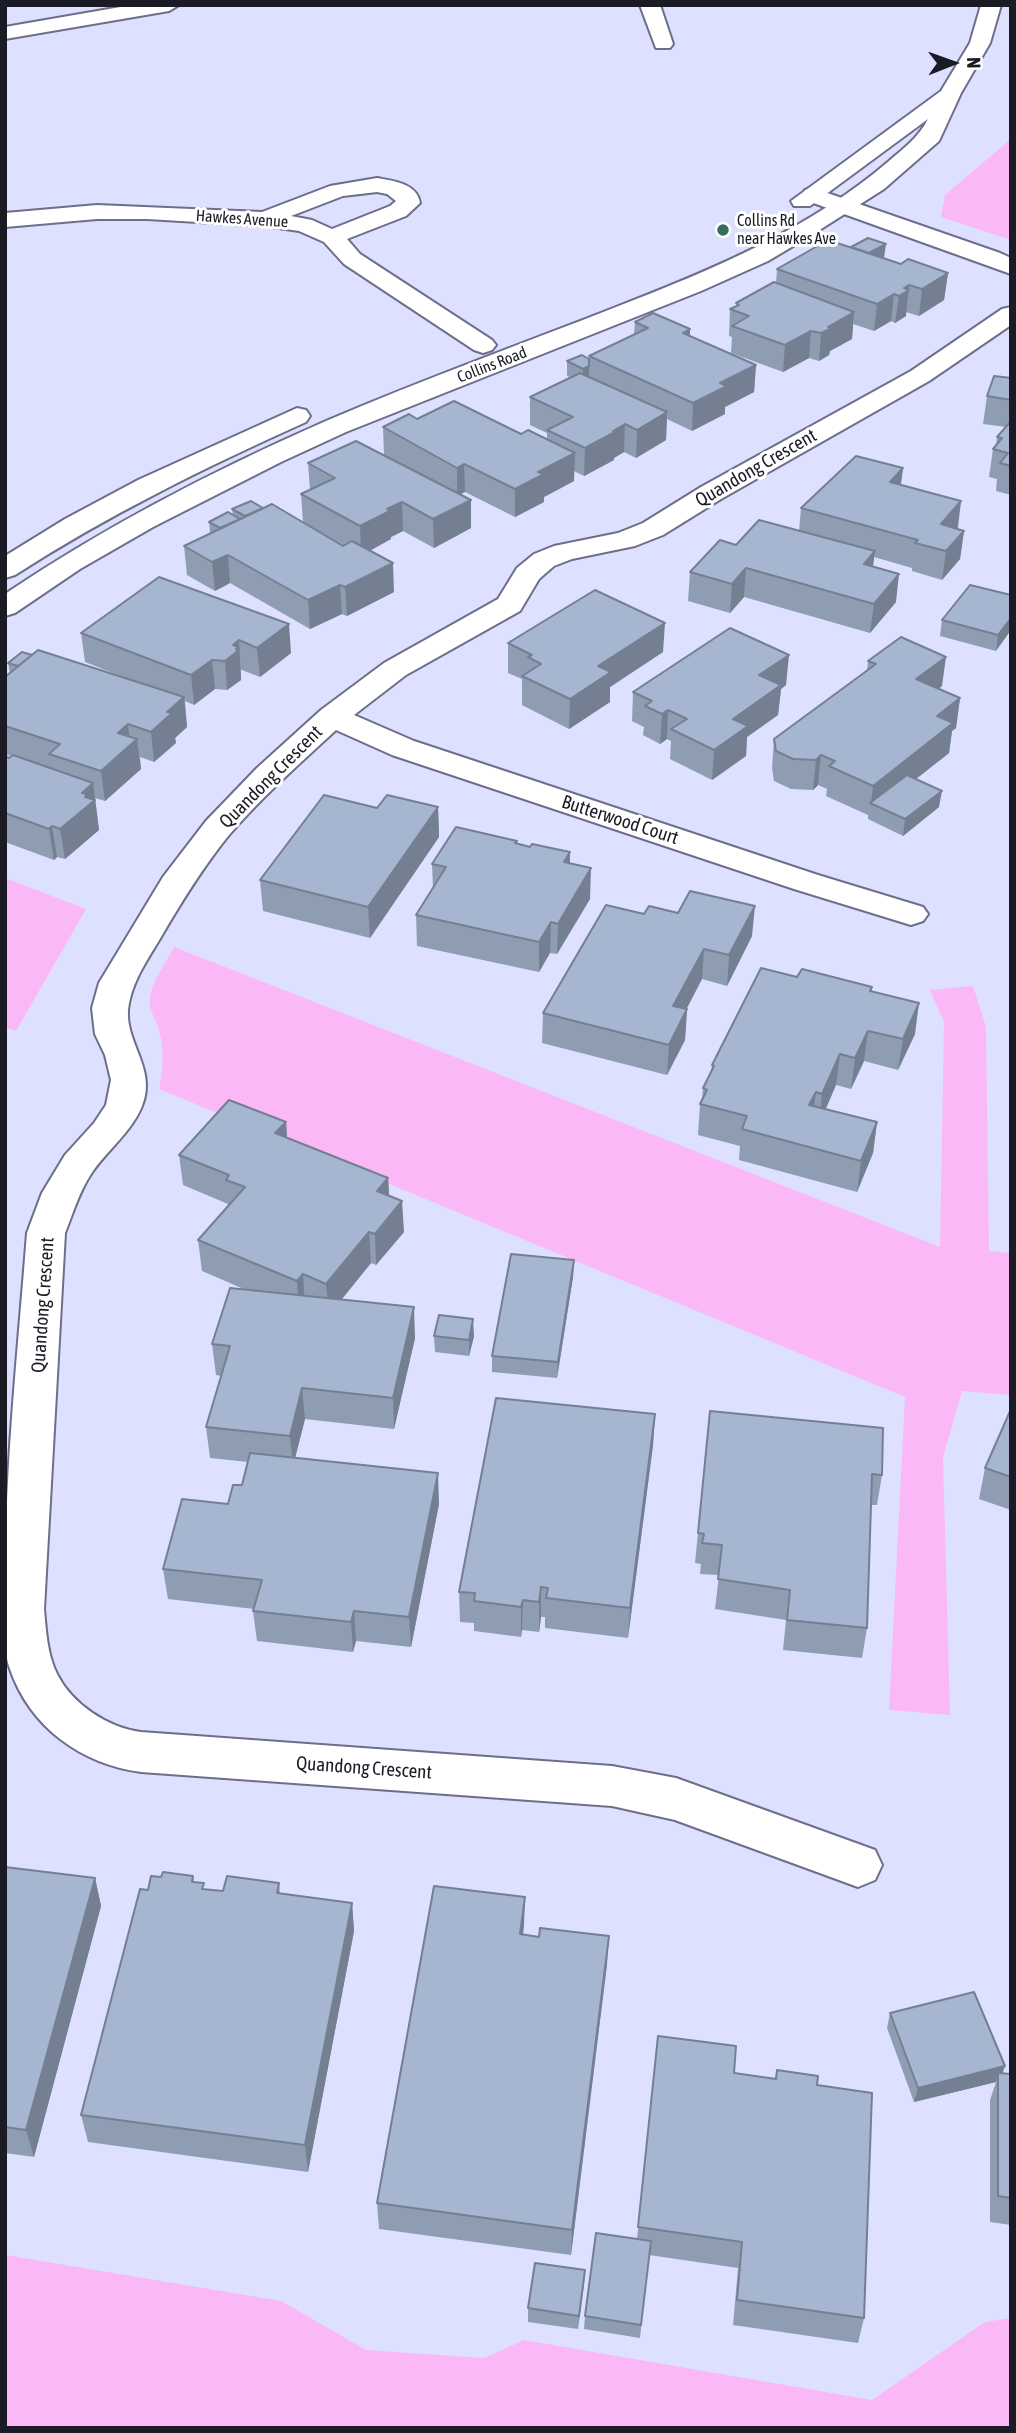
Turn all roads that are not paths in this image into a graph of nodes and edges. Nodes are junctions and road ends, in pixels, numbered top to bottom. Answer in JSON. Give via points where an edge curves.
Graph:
{"nodes":[{"id":1,"x":169,"y":5,"type":"edge"},
{"id":2,"x":650,"y":5,"type":"edge"},
{"id":3,"x":991,"y":5,"type":"edge"},
{"id":4,"x":5,"y":33,"type":"edge"},
{"id":5,"x":663,"y":44,"type":"dead end"},
{"id":6,"x":950,"y":93,"type":"junction"},
{"id":7,"x":813,"y":195,"type":"junction"},
{"id":8,"x":843,"y":205,"type":"junction"},
{"id":9,"x":780,"y":216,"type":"dead end"},
{"id":10,"x":265,"y":219,"type":"junction"},
{"id":11,"x":5,"y":220,"type":"edge"},
{"id":12,"x":332,"y":237,"type":"junction"},
{"id":13,"x":725,"y":246,"type":"dead end"},
{"id":14,"x":1011,"y":268,"type":"edge"},
{"id":15,"x":1011,"y":314,"type":"edge"},
{"id":16,"x":483,"y":345,"type":"junction"},
{"id":17,"x":379,"y":383,"type":"dead end"},
{"id":18,"x":317,"y":407,"type":"dead end"},
{"id":19,"x":5,"y":569,"type":"edge"},
{"id":20,"x":5,"y":607,"type":"edge"},
{"id":21,"x":332,"y":717,"type":"junction"},
{"id":22,"x":911,"y":914,"type":"dead end"},
{"id":23,"x":858,"y":1865,"type":"dead end"}],
"edges":[{"from":1,"to":4,"type":"street"},
{"from":2,"to":5,"type":"street"},
{"from":3,"to":6,"type":"street","name":"Collins Road","via":[[980,43]]},
{"from":6,"to":7,"type":"street","name":"Collins Road"},
{"from":6,"to":8,"type":"street","name":"Collins Road","via":[[931,136],[876,184]]},
{"from":7,"to":8,"type":"street"},
{"from":7,"to":9,"type":"street","name":"Collins Road"},
{"from":8,"to":14,"type":"street"},
{"from":8,"to":20,"type":"street","name":"Collins Road","via":[[760,256],[692,286],[337,426],[260,461],[132,527]]},
{"from":10,"to":11,"type":"street","name":"Hawkes Avenue","via":[[134,212]]},
{"from":10,"to":12,"type":"street","name":"Hawkes Avenue","via":[[303,225]]},
{"from":10,"to":12,"type":"street","via":[[361,186],[393,187],[407,196],[408,202],[398,211]]},
{"from":12,"to":16,"type":"street","name":"Hawkes Avenue","via":[[352,259]]},
{"from":13,"to":16,"type":"street","name":"Collins Road"},
{"from":15,"to":21,"type":"street","name":"Quandong Crescent","via":[[920,376],[653,529],[544,560],[527,574],[510,605],[395,669]]},
{"from":16,"to":17,"type":"street","name":"Collins Road"},
{"from":18,"to":19,"type":"street","via":[[153,482]]},
{"from":21,"to":22,"type":"street","name":"Butterwood Court","via":[[403,748]]},
{"from":21,"to":23,"type":"street","name":"Quandong Crescent","via":[[218,828],[175,884],[116,983],[110,1008],[113,1034],[129,1080],[124,1107],[61,1193],[46,1233],[22,1609],[24,1644],[36,1682],[53,1709],[85,1734],[124,1750],[612,1786],[676,1799]]}]}
